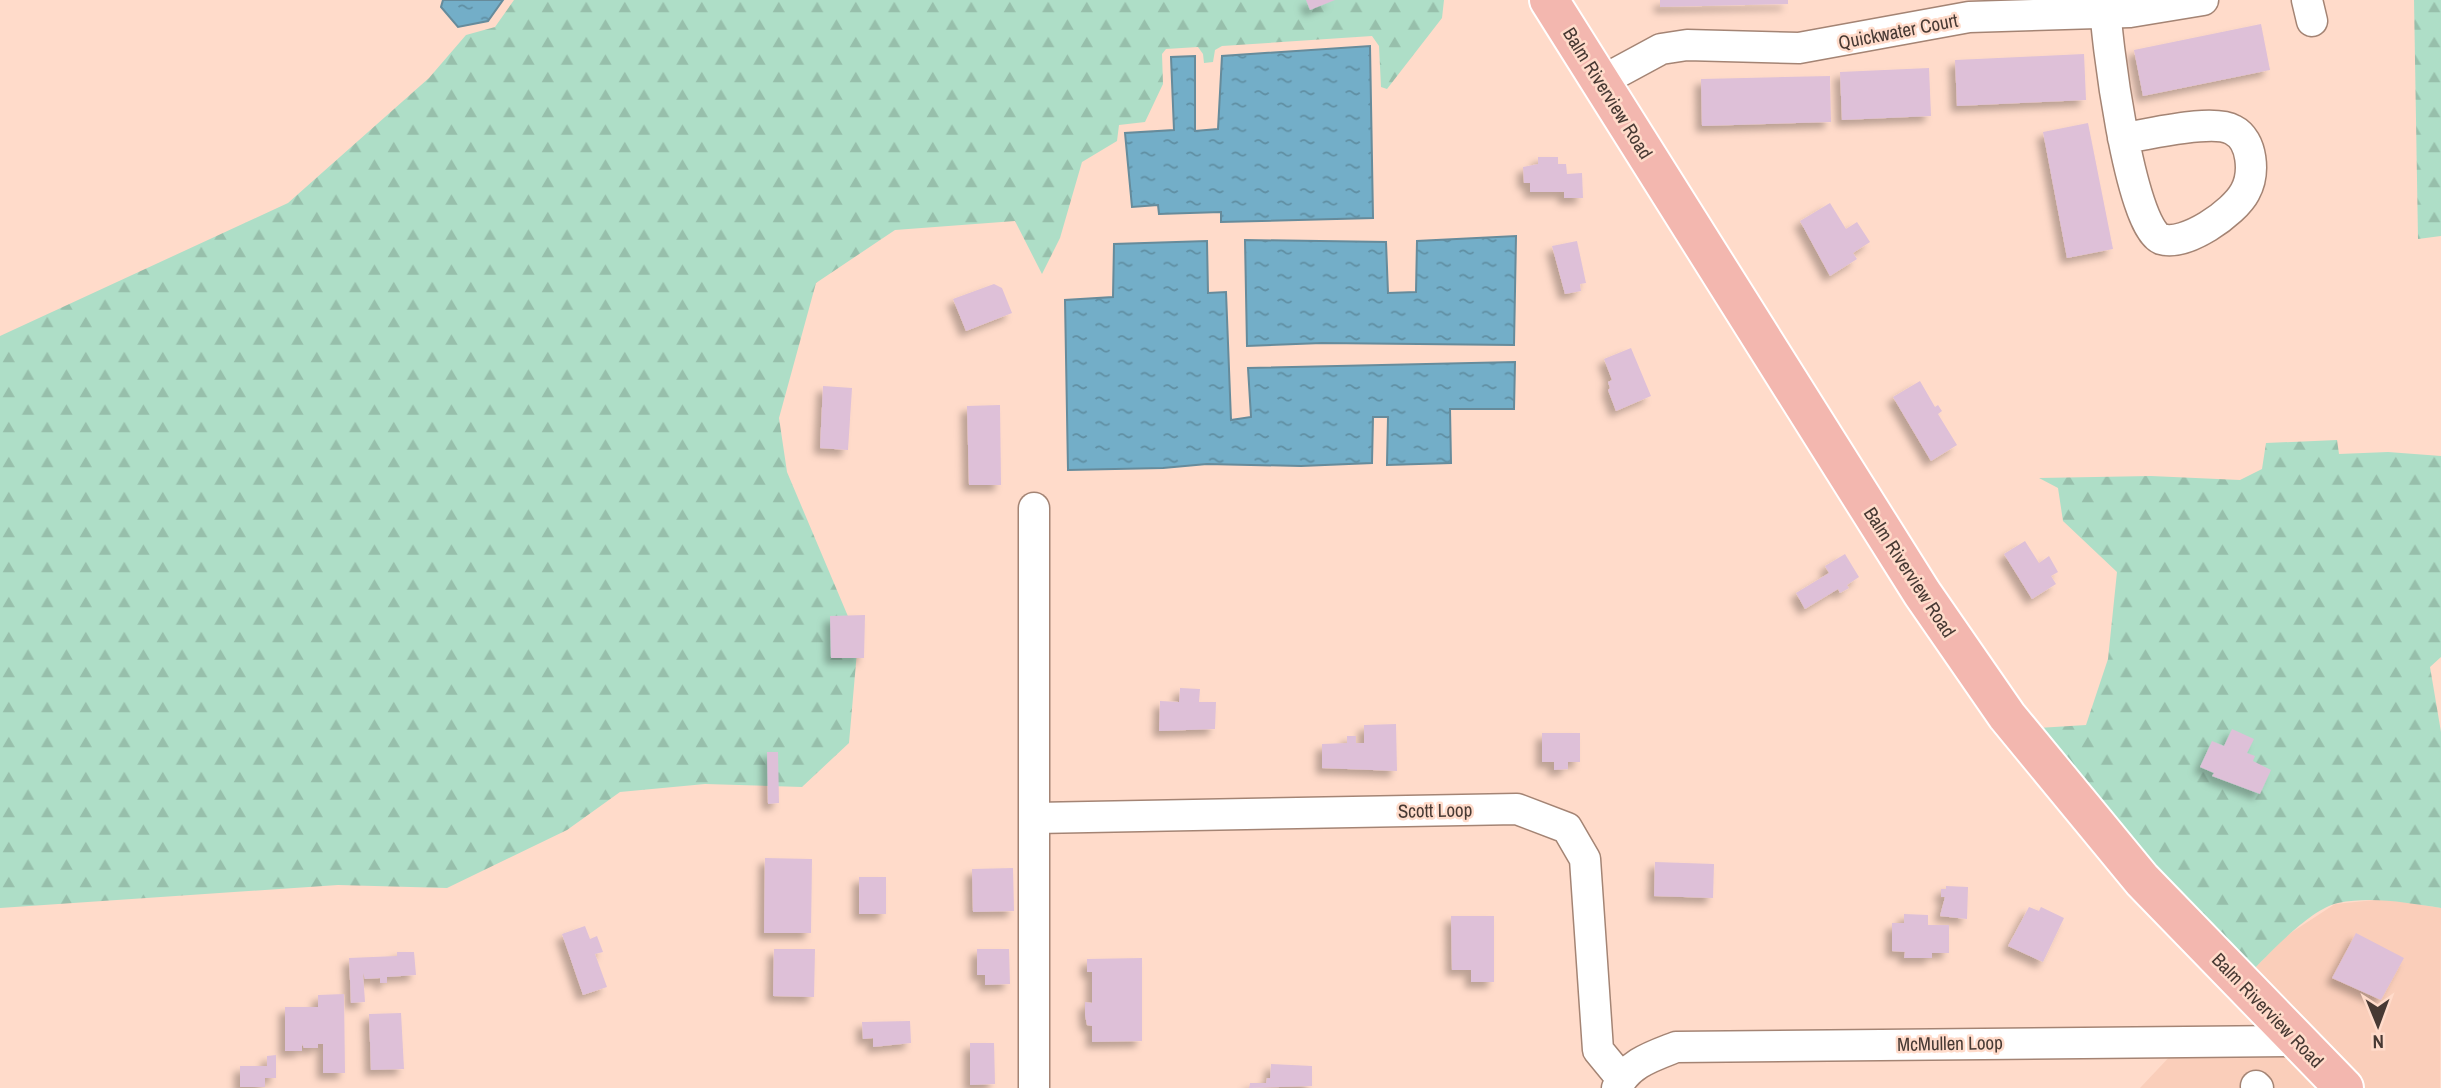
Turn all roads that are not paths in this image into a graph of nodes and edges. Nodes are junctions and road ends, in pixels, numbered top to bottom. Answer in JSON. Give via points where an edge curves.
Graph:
{"nodes":[{"id":1,"x":1549,"y":0,"type":"edge"},
{"id":2,"x":2203,"y":0,"type":"edge"},
{"id":3,"x":2105,"y":7,"type":"edge"},
{"id":4,"x":1601,"y":82,"type":"junction"},
{"id":5,"x":2123,"y":138,"type":"junction"},
{"id":6,"x":1034,"y":508,"type":"dead end"},
{"id":7,"x":1036,"y":818,"type":"junction"},
{"id":8,"x":2299,"y":1041,"type":"junction"},
{"id":9,"x":1619,"y":1083,"type":"edge"},
{"id":10,"x":1034,"y":1088,"type":"edge"},
{"id":11,"x":2344,"y":1088,"type":"edge"}],
"edges":[{"from":1,"to":4,"type":"main road","name":"Balm Riverview Road"},
{"from":2,"to":3,"type":"street","name":"Quickwater Court","via":[[2152,10]]},
{"from":3,"to":4,"type":"street","name":"Quickwater Court","via":[[1969,17],[1799,48],[1687,45],[1661,49]]},
{"from":3,"to":5,"type":"street"},
{"from":4,"to":8,"type":"main road","name":"Balm Riverview Road","via":[[1985,686],[2141,880]]},
{"from":5,"to":5,"type":"street","via":[[2144,216],[2161,239],[2197,232],[2245,193],[2249,154],[2241,135],[2232,129],[2212,125]]},
{"from":6,"to":7,"type":"street"},
{"from":7,"to":9,"type":"street","name":"Scott Loop","via":[[1517,809],[1567,828],[1585,859],[1598,1050]]},
{"from":7,"to":10,"type":"street"},
{"from":8,"to":9,"type":"street","name":"McMullen Loop","via":[[1676,1047],[1645,1059]]},
{"from":8,"to":11,"type":"main road","name":"Balm Riverview Road"}]}
